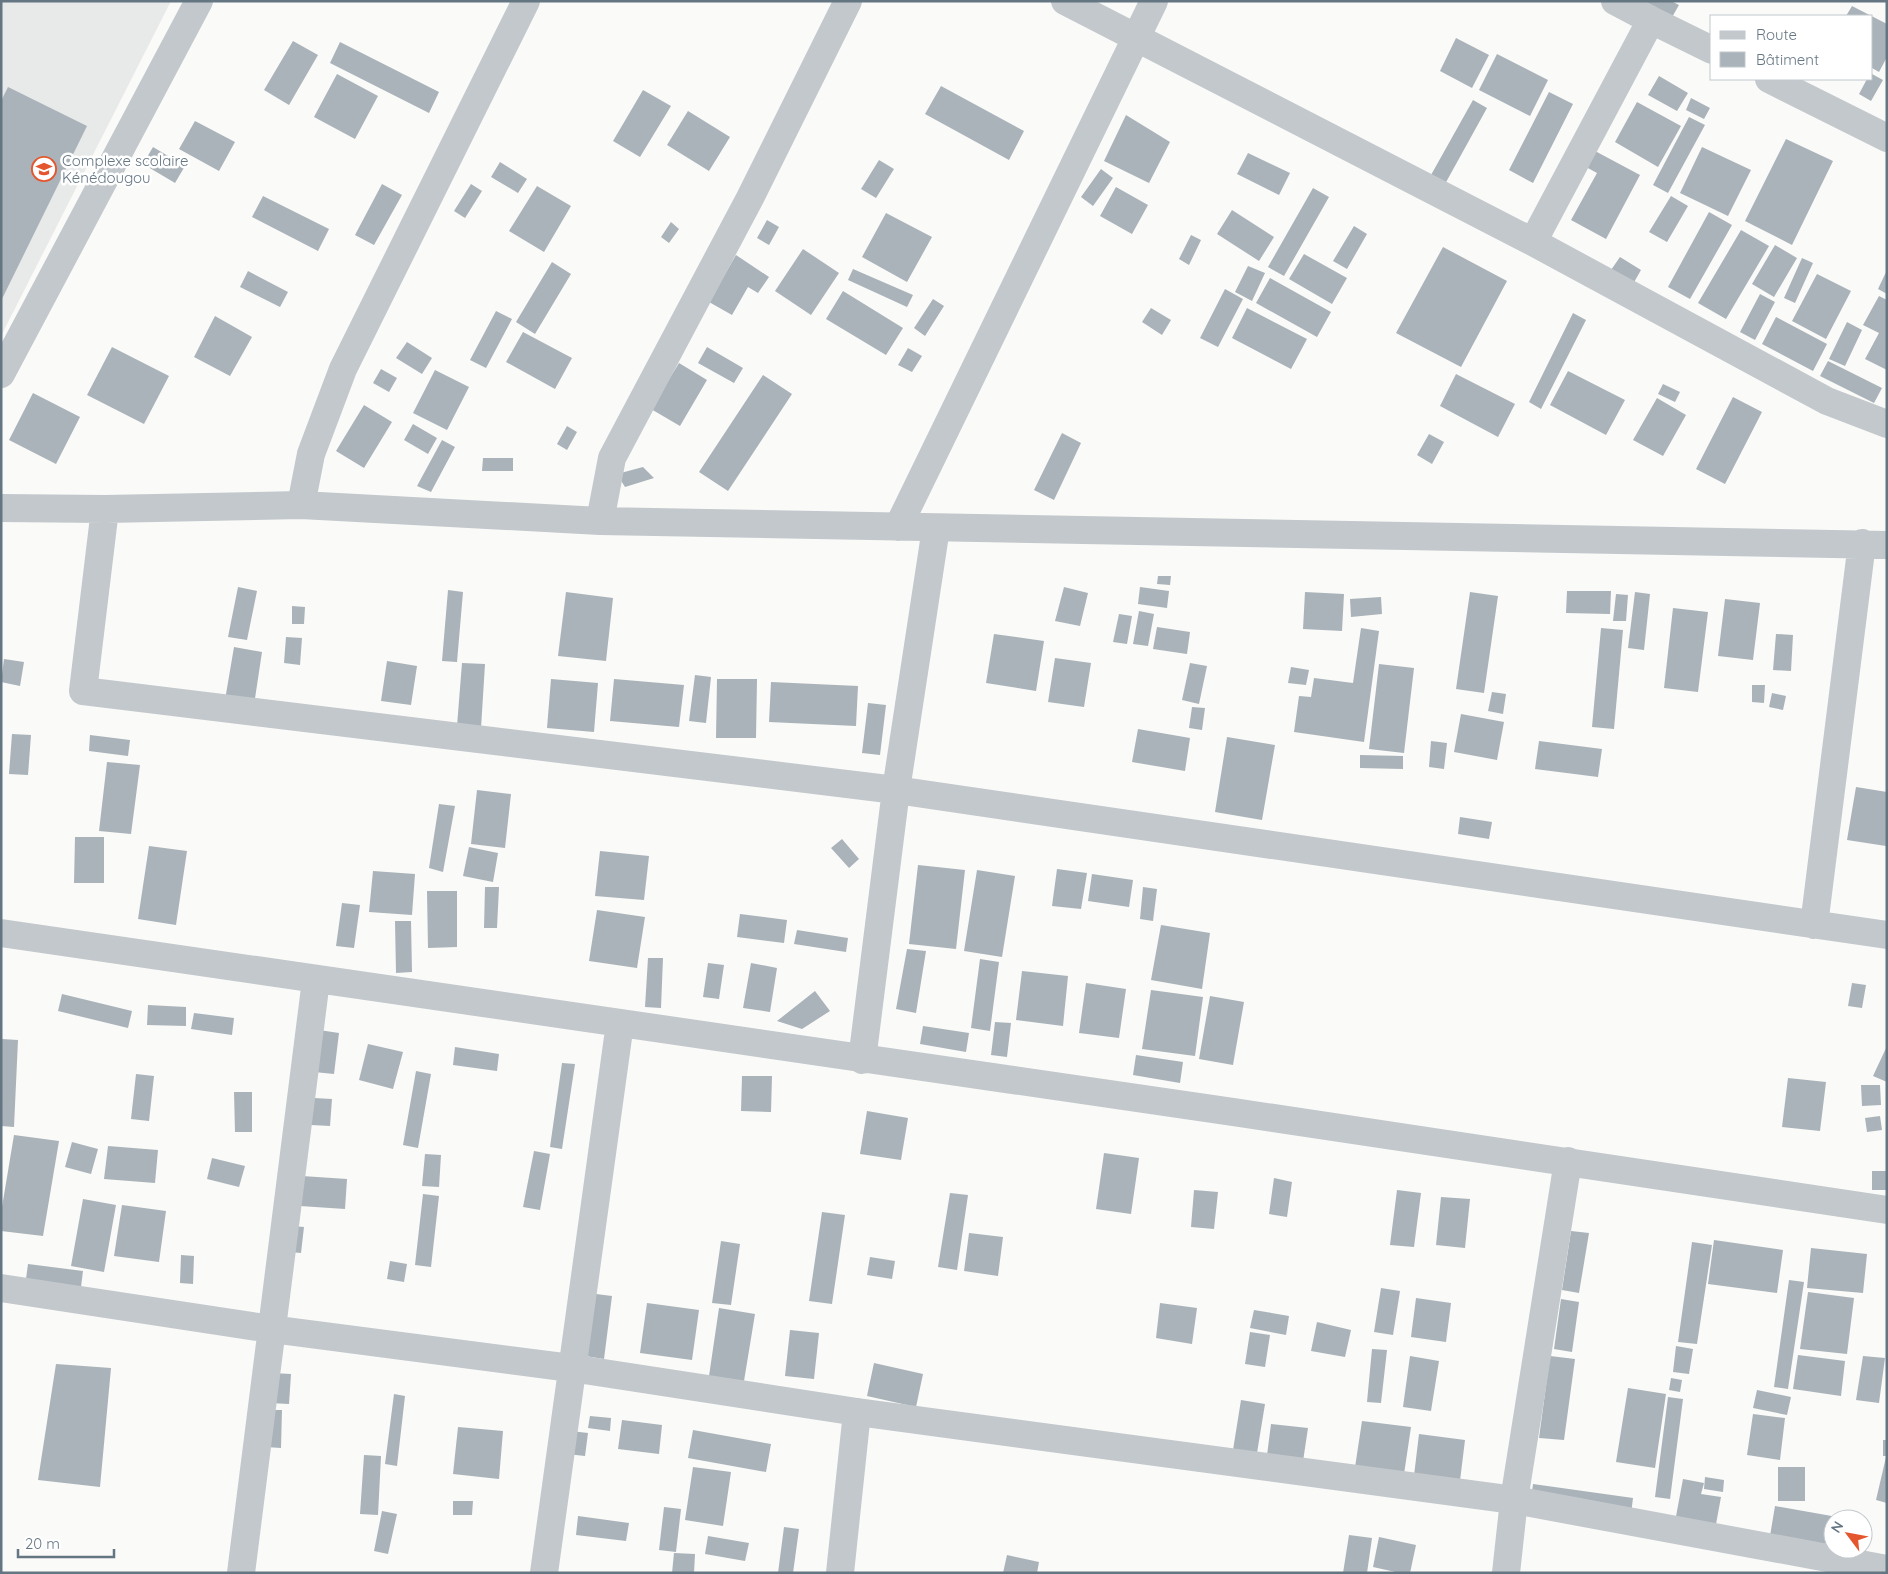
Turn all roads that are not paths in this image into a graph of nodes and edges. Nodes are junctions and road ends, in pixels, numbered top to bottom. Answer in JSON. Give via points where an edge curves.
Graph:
{"nodes":[{"id":1,"x":199,"y":1,"type":"edge"},
{"id":2,"x":526,"y":1,"type":"edge"},
{"id":3,"x":848,"y":1,"type":"edge"},
{"id":4,"x":1065,"y":1,"type":"edge"},
{"id":5,"x":1154,"y":1,"type":"edge"},
{"id":6,"x":1616,"y":1,"type":"edge"},
{"id":7,"x":1651,"y":20,"type":"junction"},
{"id":8,"x":1136,"y":37,"type":"junction"},
{"id":9,"x":1710,"y":49,"type":"edge"},
{"id":10,"x":1771,"y":80,"type":"edge"},
{"id":11,"x":1887,"y":138,"type":"edge"},
{"id":12,"x":1533,"y":242,"type":"junction"},
{"id":13,"x":1,"y":374,"type":"edge"},
{"id":14,"x":1887,"y":424,"type":"edge"},
{"id":15,"x":302,"y":505,"type":"junction"},
{"id":16,"x":1,"y":508,"type":"edge"},
{"id":17,"x":105,"y":508,"type":"junction"},
{"id":18,"x":600,"y":521,"type":"junction"},
{"id":19,"x":898,"y":528,"type":"junction"},
{"id":20,"x":936,"y":528,"type":"junction"},
{"id":21,"x":1874,"y":544,"type":"edge"},
{"id":22,"x":896,"y":790,"type":"junction"},
{"id":23,"x":1814,"y":926,"type":"junction"},
{"id":24,"x":1,"y":933,"type":"edge"},
{"id":25,"x":1887,"y":935,"type":"edge"},
{"id":26,"x":316,"y":980,"type":"junction"},
{"id":27,"x":620,"y":1024,"type":"junction"},
{"id":28,"x":862,"y":1060,"type":"junction"},
{"id":29,"x":1568,"y":1161,"type":"junction"},
{"id":30,"x":1887,"y":1210,"type":"edge"},
{"id":31,"x":1,"y":1288,"type":"edge"},
{"id":32,"x":271,"y":1329,"type":"junction"},
{"id":33,"x":571,"y":1368,"type":"junction"},
{"id":34,"x":857,"y":1412,"type":"junction"},
{"id":35,"x":1514,"y":1500,"type":"junction"},
{"id":36,"x":1887,"y":1569,"type":"edge"},
{"id":37,"x":241,"y":1573,"type":"edge"},
{"id":38,"x":544,"y":1573,"type":"edge"},
{"id":39,"x":840,"y":1573,"type":"edge"},
{"id":40,"x":1506,"y":1573,"type":"edge"}],
"edges":[{"from":1,"to":13,"type":"street"},
{"from":2,"to":15,"type":"street","via":[[343,369],[311,454]]},
{"from":3,"to":18,"type":"street","via":[[750,198],[612,458]]},
{"from":4,"to":8,"type":"street"},
{"from":5,"to":8,"type":"street"},
{"from":6,"to":7,"type":"street"},
{"from":7,"to":9,"type":"street"},
{"from":7,"to":12,"type":"street"},
{"from":8,"to":12,"type":"street"},
{"from":8,"to":19,"type":"street"},
{"from":10,"to":11,"type":"street"},
{"from":12,"to":14,"type":"street","via":[[1827,400]]},
{"from":15,"to":17,"type":"street"},
{"from":15,"to":18,"type":"street"},
{"from":16,"to":17,"type":"street"},
{"from":17,"to":22,"type":"street","via":[[83,691]]},
{"from":18,"to":19,"type":"street"},
{"from":19,"to":20,"type":"street"},
{"from":20,"to":21,"type":"street"},
{"from":20,"to":22,"type":"street"},
{"from":21,"to":23,"type":"street"},
{"from":22,"to":23,"type":"street"},
{"from":22,"to":28,"type":"street"},
{"from":23,"to":25,"type":"street"},
{"from":24,"to":26,"type":"street"},
{"from":26,"to":27,"type":"street"},
{"from":26,"to":32,"type":"street"},
{"from":27,"to":28,"type":"street"},
{"from":27,"to":33,"type":"street"},
{"from":28,"to":29,"type":"street"},
{"from":29,"to":30,"type":"street"},
{"from":29,"to":35,"type":"street"},
{"from":31,"to":32,"type":"street"},
{"from":32,"to":33,"type":"street"},
{"from":32,"to":37,"type":"street"},
{"from":33,"to":34,"type":"street"},
{"from":33,"to":38,"type":"street"},
{"from":34,"to":35,"type":"street"},
{"from":34,"to":39,"type":"street"},
{"from":35,"to":36,"type":"street"},
{"from":35,"to":40,"type":"street"}]}
